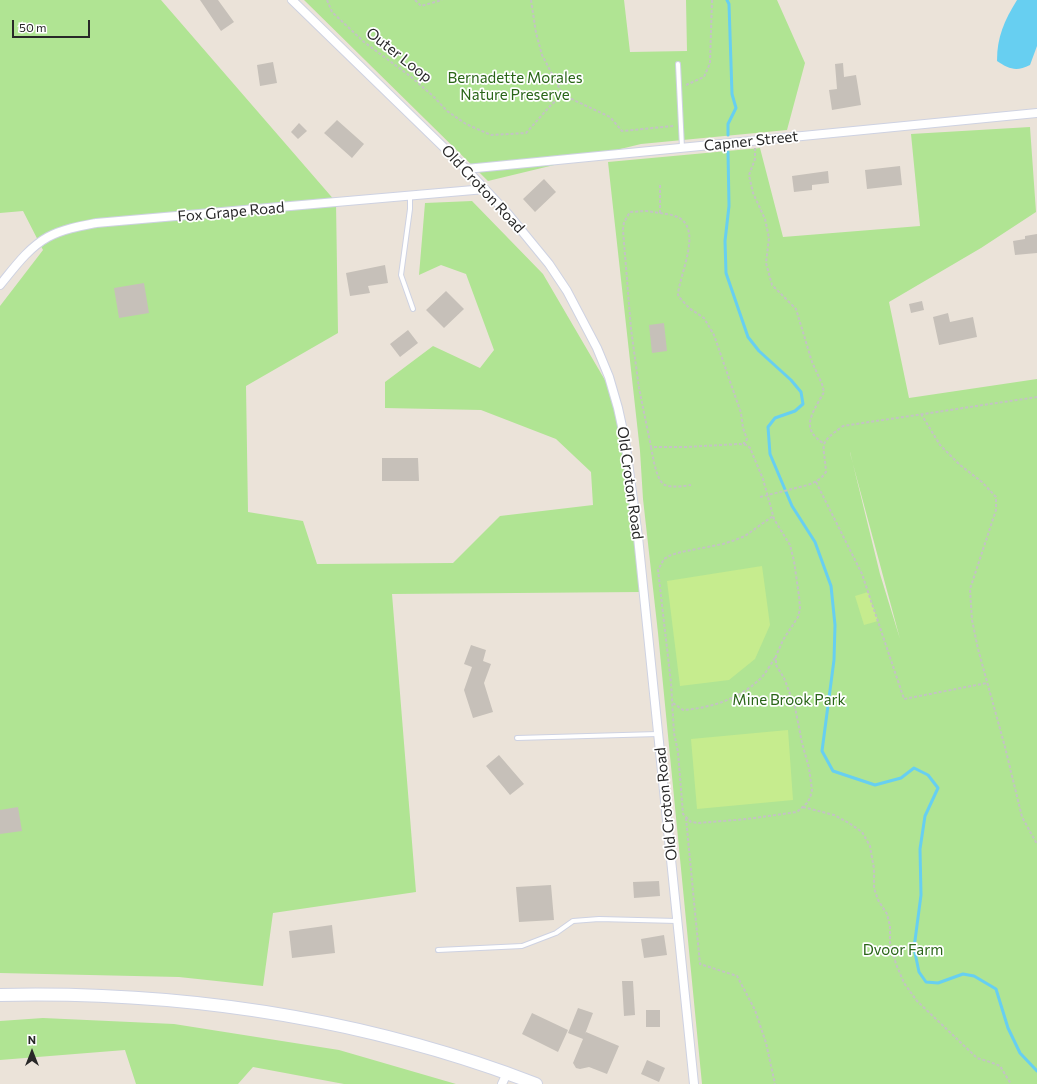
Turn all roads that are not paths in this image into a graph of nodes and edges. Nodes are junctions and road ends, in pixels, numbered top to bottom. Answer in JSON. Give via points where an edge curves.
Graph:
{"nodes":[{"id":1,"x":292,"y":0,"type":"edge"},
{"id":2,"x":678,"y":64,"type":"dead end"},
{"id":3,"x":1037,"y":113,"type":"edge"},
{"id":4,"x":682,"y":148,"type":"junction"},
{"id":5,"x":466,"y":169,"type":"junction"},
{"id":6,"x":485,"y":189,"type":"junction"},
{"id":7,"x":410,"y":196,"type":"junction"},
{"id":8,"x":0,"y":285,"type":"edge"},
{"id":9,"x":413,"y":309,"type":"dead end"},
{"id":10,"x":659,"y":734,"type":"junction"},
{"id":11,"x":517,"y":738,"type":"dead end"},
{"id":12,"x":678,"y":921,"type":"junction"},
{"id":13,"x":438,"y":950,"type":"dead end"},
{"id":14,"x":0,"y":995,"type":"edge"},
{"id":15,"x":505,"y":1078,"type":"edge"},
{"id":16,"x":536,"y":1084,"type":"edge"},
{"id":17,"x":694,"y":1084,"type":"edge"}],
"edges":[{"from":1,"to":5,"type":"street","name":"Old Croton Road"},
{"from":2,"to":4,"type":"lane"},
{"from":3,"to":4,"type":"street","name":"Capner Street"},
{"from":4,"to":5,"type":"street","name":"Capner Street"},
{"from":5,"to":6,"type":"street","name":"Old Croton Road"},
{"from":6,"to":7,"type":"street","name":"Fox Grape Road"},
{"from":6,"to":10,"type":"street","name":"Old Croton Road","via":[[529,238],[560,280],[582,318],[609,377],[618,408],[630,472]]},
{"from":7,"to":8,"type":"street","name":"Fox Grape Road","via":[[78,226],[48,237],[36,245]]},
{"from":7,"to":9,"type":"lane","via":[[401,275]]},
{"from":10,"to":11,"type":"lane"},
{"from":10,"to":12,"type":"street","name":"Old Croton Road"},
{"from":12,"to":13,"type":"lane","via":[[573,921],[556,933],[522,946]]},
{"from":12,"to":17,"type":"street","name":"Old Croton Road"},
{"from":14,"to":15,"type":"main road","via":[[44,994],[184,1001],[313,1019],[462,1057]]},
{"from":15,"to":16,"type":"main road"}]}
